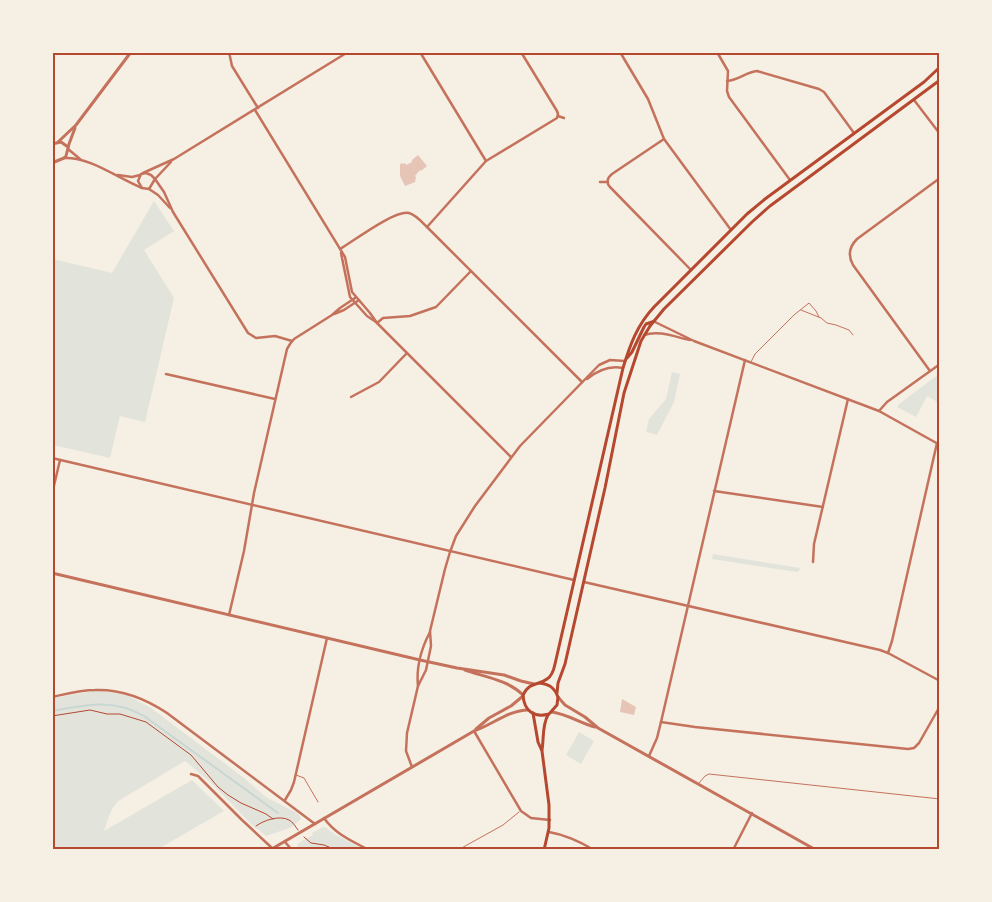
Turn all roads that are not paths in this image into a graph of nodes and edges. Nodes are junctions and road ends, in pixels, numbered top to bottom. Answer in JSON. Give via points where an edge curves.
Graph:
{"nodes":[{"id":1,"x":132,"y":52,"type":"edge"},
{"id":2,"x":230,"y":52,"type":"edge"},
{"id":3,"x":348,"y":52,"type":"edge"},
{"id":4,"x":420,"y":52,"type":"edge"},
{"id":5,"x":521,"y":52,"type":"edge"},
{"id":6,"x":620,"y":52,"type":"edge"},
{"id":7,"x":718,"y":52,"type":"edge"},
{"id":8,"x":940,"y":68,"type":"edge"},
{"id":9,"x":940,"y":80,"type":"edge"},
{"id":10,"x":727,"y":81,"type":"junction"},
{"id":11,"x":914,"y":100,"type":"junction"},
{"id":12,"x":256,"y":109,"type":"junction"},
{"id":13,"x":558,"y":116,"type":"junction"},
{"id":14,"x":564,"y":118,"type":"dead end"},
{"id":15,"x":76,"y":125,"type":"junction"},
{"id":16,"x":854,"y":134,"type":"junction"},
{"id":17,"x":940,"y":134,"type":"edge"},
{"id":18,"x":664,"y":139,"type":"junction"},
{"id":19,"x":58,"y":142,"type":"junction"},
{"id":20,"x":52,"y":144,"type":"edge"},
{"id":21,"x":68,"y":148,"type":"junction"},
{"id":22,"x":64,"y":158,"type":"junction"},
{"id":23,"x":174,"y":159,"type":"junction"},
{"id":24,"x":81,"y":160,"type":"junction"},
{"id":25,"x":486,"y":161,"type":"junction"},
{"id":26,"x":52,"y":162,"type":"edge"},
{"id":27,"x":142,"y":174,"type":"junction"},
{"id":28,"x":117,"y":175,"type":"junction"},
{"id":29,"x":940,"y":178,"type":"edge"},
{"id":30,"x":155,"y":179,"type":"junction"},
{"id":31,"x":790,"y":180,"type":"junction"},
{"id":32,"x":600,"y":182,"type":"dead end"},
{"id":33,"x":608,"y":182,"type":"junction"},
{"id":34,"x":795,"y":187,"type":"junction"},
{"id":35,"x":142,"y":188,"type":"junction"},
{"id":36,"x":149,"y":189,"type":"junction"},
{"id":37,"x":173,"y":211,"type":"junction"},
{"id":38,"x":427,"y":227,"type":"junction"},
{"id":39,"x":731,"y":230,"type":"junction"},
{"id":40,"x":737,"y":237,"type":"junction"},
{"id":41,"x":340,"y":250,"type":"junction"},
{"id":42,"x":691,"y":270,"type":"junction"},
{"id":43,"x":471,"y":271,"type":"junction"},
{"id":44,"x":357,"y":299,"type":"junction"},
{"id":45,"x":352,"y":300,"type":"junction"},
{"id":46,"x":354,"y":304,"type":"junction"},
{"id":47,"x":801,"y":310,"type":"junction"},
{"id":48,"x":332,"y":315,"type":"junction"},
{"id":49,"x":818,"y":317,"type":"junction"},
{"id":50,"x":653,"y":321,"type":"junction"},
{"id":51,"x":377,"y":323,"type":"junction"},
{"id":52,"x":853,"y":334,"type":"dead end"},
{"id":53,"x":643,"y":336,"type":"junction"},
{"id":54,"x":292,"y":341,"type":"junction"},
{"id":55,"x":694,"y":341,"type":"junction"},
{"id":56,"x":407,"y":353,"type":"junction"},
{"id":57,"x":745,"y":360,"type":"junction"},
{"id":58,"x":625,"y":361,"type":"junction"},
{"id":59,"x":751,"y":362,"type":"junction"},
{"id":60,"x":940,"y":364,"type":"edge"},
{"id":61,"x":623,"y":368,"type":"junction"},
{"id":62,"x":930,"y":371,"type":"junction"},
{"id":63,"x":166,"y":374,"type":"dead end"},
{"id":64,"x":582,"y":382,"type":"junction"},
{"id":65,"x":351,"y":397,"type":"dead end"},
{"id":66,"x":848,"y":399,"type":"junction"},
{"id":67,"x":275,"y":400,"type":"junction"},
{"id":68,"x":880,"y":412,"type":"junction"},
{"id":69,"x":938,"y":444,"type":"edge"},
{"id":70,"x":511,"y":457,"type":"junction"},
{"id":71,"x":52,"y":458,"type":"edge"},
{"id":72,"x":60,"y":460,"type":"junction"},
{"id":73,"x":714,"y":491,"type":"junction"},
{"id":74,"x":52,"y":494,"type":"edge"},
{"id":75,"x":251,"y":505,"type":"junction"},
{"id":76,"x":823,"y":507,"type":"junction"},
{"id":77,"x":450,"y":552,"type":"junction"},
{"id":78,"x":813,"y":562,"type":"dead end"},
{"id":79,"x":52,"y":573,"type":"edge"},
{"id":80,"x":574,"y":580,"type":"junction"},
{"id":81,"x":583,"y":582,"type":"junction"},
{"id":82,"x":688,"y":606,"type":"junction"},
{"id":83,"x":229,"y":615,"type":"junction"},
{"id":84,"x":430,"y":631,"type":"junction"},
{"id":85,"x":327,"y":638,"type":"junction"},
{"id":86,"x":888,"y":653,"type":"junction"},
{"id":87,"x":420,"y":660,"type":"junction"},
{"id":88,"x":428,"y":662,"type":"junction"},
{"id":89,"x":457,"y":668,"type":"junction"},
{"id":90,"x":940,"y":681,"type":"edge"},
{"id":91,"x":539,"y":683,"type":"junction"},
{"id":92,"x":534,"y":684,"type":"junction"},
{"id":93,"x":418,"y":686,"type":"junction"},
{"id":94,"x":558,"y":695,"type":"junction"},
{"id":95,"x":52,"y":696,"type":"edge"},
{"id":96,"x":523,"y":696,"type":"junction"},
{"id":97,"x":940,"y":706,"type":"edge"},
{"id":98,"x":528,"y":710,"type":"junction"},
{"id":99,"x":532,"y":713,"type":"junction"},
{"id":100,"x":550,"y":713,"type":"junction"},
{"id":101,"x":661,"y":722,"type":"junction"},
{"id":102,"x":598,"y":728,"type":"junction"},
{"id":103,"x":474,"y":731,"type":"junction"},
{"id":104,"x":542,"y":751,"type":"junction"},
{"id":105,"x":649,"y":756,"type":"junction"},
{"id":106,"x":412,"y":767,"type":"junction"},
{"id":107,"x":191,"y":774,"type":"dead end"},
{"id":108,"x":296,"y":775,"type":"junction"},
{"id":109,"x":699,"y":784,"type":"junction"},
{"id":110,"x":940,"y":799,"type":"edge"},
{"id":111,"x":285,"y":800,"type":"junction"},
{"id":112,"x":318,"y":802,"type":"dead end"},
{"id":113,"x":521,"y":811,"type":"junction"},
{"id":114,"x":752,"y":814,"type":"junction"},
{"id":115,"x":324,"y":818,"type":"junction"},
{"id":116,"x":550,"y":820,"type":"junction"},
{"id":117,"x":315,"y":824,"type":"junction"},
{"id":118,"x":549,"y":832,"type":"junction"},
{"id":119,"x":285,"y":842,"type":"junction"},
{"id":120,"x":271,"y":849,"type":"edge"},
{"id":121,"x":292,"y":850,"type":"edge"},
{"id":122,"x":369,"y":850,"type":"edge"},
{"id":123,"x":458,"y":850,"type":"edge"},
{"id":124,"x":544,"y":850,"type":"edge"},
{"id":125,"x":594,"y":850,"type":"edge"},
{"id":126,"x":733,"y":850,"type":"edge"},
{"id":127,"x":816,"y":850,"type":"edge"}],
"edges":[{"from":1,"to":15,"type":"street"},
{"from":2,"to":12,"type":"street","via":[[232,66]]},
{"from":3,"to":12,"type":"street"},
{"from":4,"to":25,"type":"street"},
{"from":5,"to":13,"type":"street"},
{"from":6,"to":18,"type":"street","via":[[648,100]]},
{"from":7,"to":10,"type":"street","via":[[727,68]]},
{"from":8,"to":16,"type":"main road"},
{"from":9,"to":11,"type":"main road"},
{"from":10,"to":16,"type":"street","via":[[757,71],[818,89],[824,92]]},
{"from":10,"to":31,"type":"street","via":[[729,97]]},
{"from":11,"to":17,"type":"street"},
{"from":11,"to":34,"type":"main road"},
{"from":12,"to":23,"type":"street"},
{"from":12,"to":41,"type":"street"},
{"from":13,"to":14,"type":"street"},
{"from":13,"to":25,"type":"street"},
{"from":15,"to":19,"type":"street"},
{"from":15,"to":21,"type":"street"},
{"from":16,"to":31,"type":"main road"},
{"from":18,"to":33,"type":"street","via":[[612,174]]},
{"from":18,"to":39,"type":"street"},
{"from":19,"to":20,"type":"street"},
{"from":19,"to":21,"type":"street"},
{"from":21,"to":22,"type":"street"},
{"from":21,"to":24,"type":"street"},
{"from":22,"to":24,"type":"street"},
{"from":22,"to":26,"type":"street"},
{"from":23,"to":27,"type":"street"},
{"from":23,"to":30,"type":"street"},
{"from":24,"to":28,"type":"street"},
{"from":25,"to":38,"type":"street"},
{"from":27,"to":28,"type":"street","via":[[132,177]]},
{"from":27,"to":30,"type":"street"},
{"from":27,"to":35,"type":"street","via":[[138,181]]},
{"from":28,"to":35,"type":"street"},
{"from":29,"to":62,"type":"street","via":[[857,239],[850,253],[853,265]]},
{"from":30,"to":36,"type":"street"},
{"from":30,"to":37,"type":"street"},
{"from":31,"to":34,"type":"main road"},
{"from":31,"to":39,"type":"main road"},
{"from":32,"to":33,"type":"street"},
{"from":33,"to":42,"type":"street"},
{"from":34,"to":40,"type":"main road"},
{"from":35,"to":36,"type":"street"},
{"from":36,"to":37,"type":"street"},
{"from":37,"to":54,"type":"street","via":[[251,336]]},
{"from":38,"to":41,"type":"street","via":[[413,215],[400,213]]},
{"from":38,"to":43,"type":"street"},
{"from":39,"to":40,"type":"main road"},
{"from":39,"to":42,"type":"main road"},
{"from":40,"to":50,"type":"main road"},
{"from":41,"to":44,"type":"street","via":[[346,257],[351,289]]},
{"from":41,"to":45,"type":"street"},
{"from":42,"to":58,"type":"main road","via":[[644,319]]},
{"from":43,"to":51,"type":"street","via":[[436,307],[410,316],[383,318]]},
{"from":43,"to":64,"type":"street"},
{"from":44,"to":45,"type":"street"},
{"from":44,"to":46,"type":"street"},
{"from":44,"to":51,"type":"street"},
{"from":45,"to":46,"type":"street"},
{"from":45,"to":48,"type":"street"},
{"from":46,"to":48,"type":"street"},
{"from":46,"to":51,"type":"street"},
{"from":47,"to":49,"type":"lane"},
{"from":47,"to":49,"type":"lane","via":[[809,303]]},
{"from":47,"to":59,"type":"lane","via":[[755,354]]},
{"from":48,"to":54,"type":"street"},
{"from":49,"to":52,"type":"lane"},
{"from":50,"to":53,"type":"main road"},
{"from":50,"to":55,"type":"street"},
{"from":50,"to":58,"type":"main road","via":[[644,327]]},
{"from":51,"to":56,"type":"street"},
{"from":53,"to":55,"type":"street","via":[[658,333]]},
{"from":53,"to":81,"type":"main road","via":[[619,414]]},
{"from":54,"to":67,"type":"street"},
{"from":55,"to":57,"type":"street"},
{"from":56,"to":65,"type":"street","via":[[379,382]]},
{"from":56,"to":70,"type":"street"},
{"from":57,"to":59,"type":"street"},
{"from":57,"to":73,"type":"street"},
{"from":58,"to":61,"type":"main road"},
{"from":58,"to":64,"type":"street","via":[[603,362]]},
{"from":59,"to":66,"type":"street"},
{"from":60,"to":62,"type":"street"},
{"from":61,"to":64,"type":"street","via":[[603,369]]},
{"from":61,"to":80,"type":"main road"},
{"from":62,"to":68,"type":"street","via":[[883,406]]},
{"from":63,"to":67,"type":"street"},
{"from":64,"to":70,"type":"street"},
{"from":66,"to":68,"type":"street"},
{"from":66,"to":76,"type":"street"},
{"from":67,"to":75,"type":"street"},
{"from":68,"to":69,"type":"street"},
{"from":69,"to":86,"type":"street"},
{"from":70,"to":77,"type":"street","via":[[463,524]]},
{"from":71,"to":72,"type":"street"},
{"from":72,"to":74,"type":"street"},
{"from":72,"to":75,"type":"street"},
{"from":73,"to":76,"type":"street"},
{"from":73,"to":82,"type":"street"},
{"from":75,"to":77,"type":"street"},
{"from":75,"to":83,"type":"street"},
{"from":76,"to":78,"type":"street"},
{"from":77,"to":80,"type":"street"},
{"from":77,"to":84,"type":"street"},
{"from":79,"to":83,"type":"street"},
{"from":80,"to":91,"type":"main road","via":[[554,669]]},
{"from":81,"to":82,"type":"street"},
{"from":81,"to":94,"type":"main road","via":[[558,683]]},
{"from":82,"to":86,"type":"street"},
{"from":82,"to":101,"type":"street"},
{"from":83,"to":85,"type":"street"},
{"from":84,"to":87,"type":"street"},
{"from":84,"to":88,"type":"street"},
{"from":85,"to":87,"type":"street"},
{"from":85,"to":108,"type":"street"},
{"from":86,"to":90,"type":"street"},
{"from":87,"to":88,"type":"street"},
{"from":87,"to":93,"type":"street"},
{"from":88,"to":89,"type":"street"},
{"from":88,"to":93,"type":"street"},
{"from":89,"to":92,"type":"street","via":[[504,675]]},
{"from":89,"to":96,"type":"street","via":[[507,684]]},
{"from":91,"to":92,"type":"main road"},
{"from":91,"to":94,"type":"main road","via":[[552,687]]},
{"from":92,"to":96,"type":"main road"},
{"from":93,"to":106,"type":"street","via":[[406,742]]},
{"from":94,"to":100,"type":"main road","via":[[557,705]]},
{"from":94,"to":102,"type":"street","via":[[565,705]]},
{"from":95,"to":111,"type":"street","via":[[101,690],[127,694],[150,703]]},
{"from":96,"to":98,"type":"main road"},
{"from":96,"to":103,"type":"street"},
{"from":97,"to":101,"type":"street","via":[[919,743],[908,749]]},
{"from":98,"to":99,"type":"main road"},
{"from":98,"to":103,"type":"street","via":[[516,711]]},
{"from":99,"to":100,"type":"main road","via":[[540,716]]},
{"from":99,"to":104,"type":"main road"},
{"from":100,"to":102,"type":"street","via":[[563,714]]},
{"from":100,"to":104,"type":"main road","via":[[544,725]]},
{"from":101,"to":105,"type":"street"},
{"from":102,"to":105,"type":"street"},
{"from":103,"to":106,"type":"street"},
{"from":103,"to":113,"type":"street"},
{"from":104,"to":116,"type":"main road"},
{"from":105,"to":109,"type":"street"},
{"from":106,"to":115,"type":"street"},
{"from":107,"to":120,"type":"street","via":[[198,776]]},
{"from":108,"to":111,"type":"street"},
{"from":108,"to":112,"type":"lane","via":[[304,778]]},
{"from":109,"to":110,"type":"lane","via":[[709,774]]},
{"from":109,"to":114,"type":"street"},
{"from":111,"to":117,"type":"street"},
{"from":113,"to":116,"type":"street","via":[[531,818]]},
{"from":113,"to":123,"type":"lane"},
{"from":114,"to":126,"type":"street"},
{"from":114,"to":127,"type":"street"},
{"from":115,"to":117,"type":"street"},
{"from":115,"to":122,"type":"street","via":[[337,832]]},
{"from":116,"to":118,"type":"main road"},
{"from":117,"to":119,"type":"street"},
{"from":118,"to":124,"type":"main road"},
{"from":118,"to":125,"type":"street","via":[[576,839]]},
{"from":119,"to":120,"type":"street"},
{"from":119,"to":121,"type":"street"}]}
